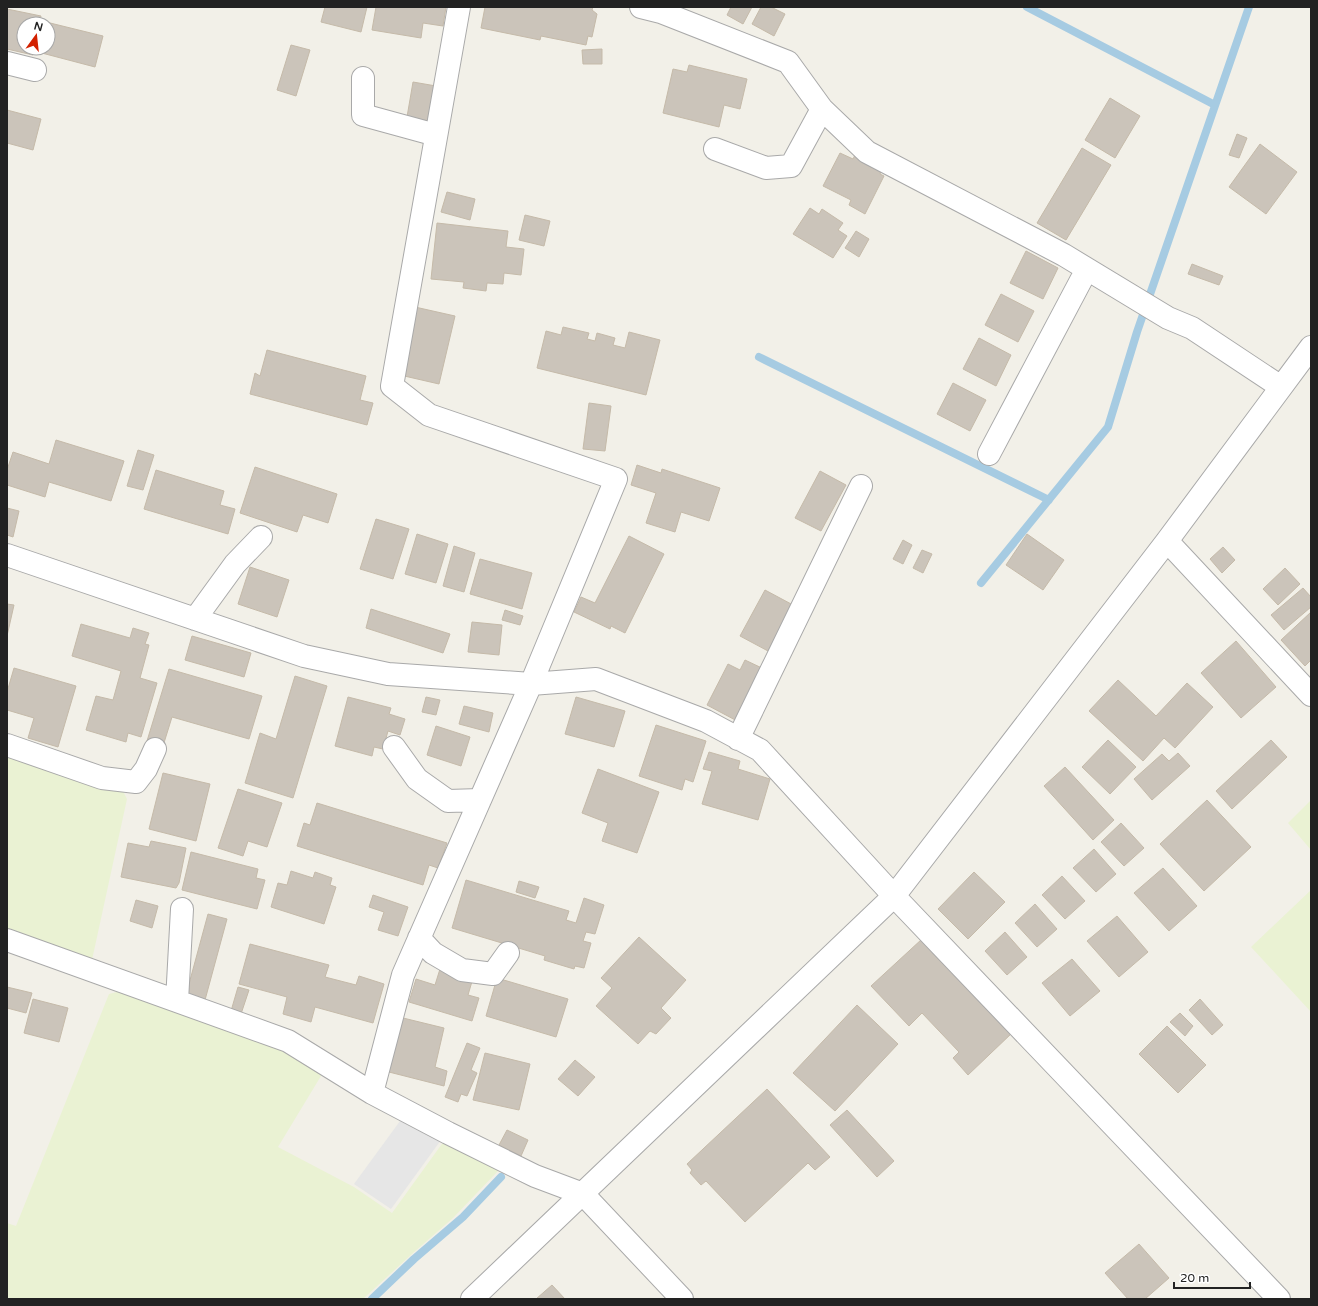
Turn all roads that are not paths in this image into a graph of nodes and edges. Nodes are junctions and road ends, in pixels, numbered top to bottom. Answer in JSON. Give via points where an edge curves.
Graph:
{"nodes":[{"id":1,"x":459,"y":7,"type":"edge"},
{"id":2,"x":641,"y":7,"type":"edge"},
{"id":3,"x":7,"y":63,"type":"edge"},
{"id":4,"x":35,"y":70,"type":"dead end"},
{"id":5,"x":363,"y":78,"type":"dead end"},
{"id":6,"x":822,"y":109,"type":"junction"},
{"id":7,"x":436,"y":135,"type":"junction"},
{"id":8,"x":716,"y":149,"type":"dead end"},
{"id":9,"x":1087,"y":269,"type":"junction"},
{"id":10,"x":1311,"y":347,"type":"edge"},
{"id":11,"x":1281,"y":387,"type":"junction"},
{"id":12,"x":989,"y":454,"type":"dead end"},
{"id":13,"x":861,"y":486,"type":"dead end"},
{"id":14,"x":261,"y":537,"type":"dead end"},
{"id":15,"x":1167,"y":541,"type":"junction"},
{"id":16,"x":7,"y":555,"type":"edge"},
{"id":17,"x":195,"y":619,"type":"junction"},
{"id":18,"x":530,"y":684,"type":"junction"},
{"id":19,"x":1311,"y":694,"type":"edge"},
{"id":20,"x":738,"y":739,"type":"junction"},
{"id":21,"x":7,"y":746,"type":"edge"},
{"id":22,"x":394,"y":747,"type":"dead end"},
{"id":23,"x":155,"y":749,"type":"dead end"},
{"id":24,"x":480,"y":800,"type":"junction"},
{"id":25,"x":894,"y":896,"type":"junction"},
{"id":26,"x":182,"y":910,"type":"dead end"},
{"id":27,"x":419,"y":938,"type":"junction"},
{"id":28,"x":7,"y":940,"type":"edge"},
{"id":29,"x":508,"y":953,"type":"dead end"},
{"id":30,"x":176,"y":1001,"type":"junction"},
{"id":31,"x":372,"y":1093,"type":"junction"},
{"id":32,"x":583,"y":1194,"type":"junction"},
{"id":33,"x":472,"y":1299,"type":"edge"},
{"id":34,"x":682,"y":1299,"type":"edge"},
{"id":35,"x":1279,"y":1299,"type":"edge"}],
"edges":[{"from":1,"to":7,"type":"street"},
{"from":2,"to":6,"type":"street","via":[[661,12],[788,62]]},
{"from":3,"to":4,"type":"street"},
{"from":5,"to":7,"type":"street","via":[[362,116]]},
{"from":6,"to":8,"type":"street","via":[[791,166],[766,168]]},
{"from":6,"to":9,"type":"street","via":[[867,152]]},
{"from":7,"to":18,"type":"street","via":[[392,386],[429,415],[616,479]]},
{"from":9,"to":11,"type":"street","via":[[1168,318],[1192,328]]},
{"from":9,"to":12,"type":"street"},
{"from":10,"to":11,"type":"street"},
{"from":11,"to":15,"type":"street"},
{"from":13,"to":20,"type":"street"},
{"from":14,"to":17,"type":"street","via":[[235,564]]},
{"from":15,"to":19,"type":"street"},
{"from":15,"to":25,"type":"street"},
{"from":16,"to":17,"type":"street"},
{"from":17,"to":18,"type":"street","via":[[304,656],[388,674]]},
{"from":18,"to":20,"type":"street","via":[[596,679],[706,721]]},
{"from":18,"to":24,"type":"street"},
{"from":20,"to":25,"type":"street","via":[[760,750]]},
{"from":21,"to":23,"type":"street","via":[[102,778],[136,782],[146,769]]},
{"from":22,"to":24,"type":"street","via":[[417,779],[448,800]]},
{"from":24,"to":27,"type":"street"},
{"from":25,"to":32,"type":"street"},
{"from":25,"to":35,"type":"street"},
{"from":26,"to":30,"type":"street"},
{"from":27,"to":29,"type":"street","via":[[433,953],[462,970],[493,974]]},
{"from":27,"to":31,"type":"street","via":[[403,975]]},
{"from":28,"to":30,"type":"street"},
{"from":30,"to":31,"type":"street","via":[[288,1041]]},
{"from":31,"to":32,"type":"street","via":[[535,1176]]},
{"from":32,"to":33,"type":"street"},
{"from":32,"to":34,"type":"street"}]}
